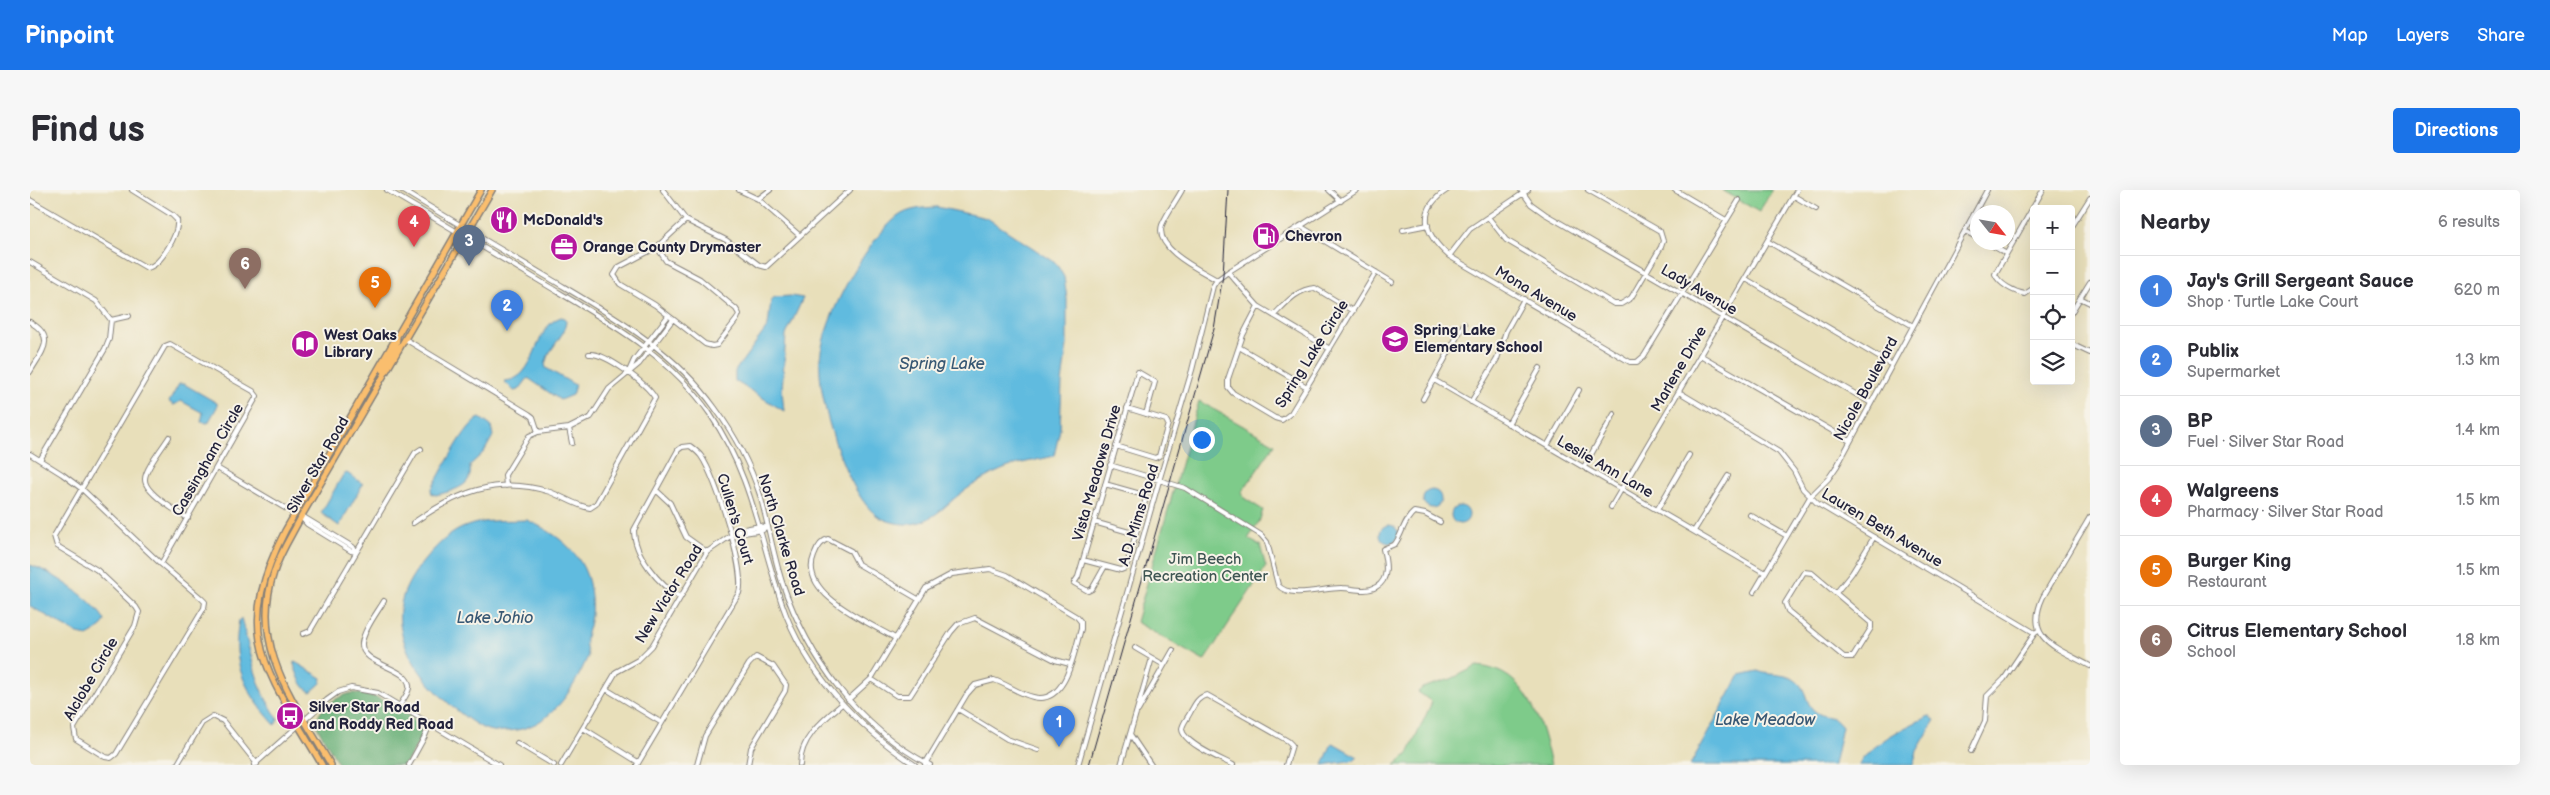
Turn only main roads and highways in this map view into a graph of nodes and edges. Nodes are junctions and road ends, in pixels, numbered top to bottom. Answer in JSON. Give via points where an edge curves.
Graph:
{"nodes":[{"id":1,"x":481,"y":190,"type":"edge"},
{"id":2,"x":492,"y":190,"type":"edge"},
{"id":3,"x":397,"y":336,"type":"junction"},
{"id":4,"x":370,"y":400,"type":"junction"},
{"id":5,"x":321,"y":468,"type":"junction"},
{"id":6,"x":295,"y":514,"type":"junction"},
{"id":7,"x":302,"y":516,"type":"junction"},
{"id":8,"x":274,"y":570,"type":"junction"},
{"id":9,"x":322,"y":765,"type":"edge"},
{"id":10,"x":331,"y":765,"type":"edge"}],
"edges":[{"from":1,"to":3,"type":"main road","name":"Silver Star Road"},
{"from":2,"to":4,"type":"main road","name":"Silver Star Road"},
{"from":3,"to":4,"type":"main road","via":[[396,347],[369,395]]},
{"from":3,"to":5,"type":"main road","name":"Silver Star Road"},
{"from":4,"to":7,"type":"main road","name":"Silver Star Road"},
{"from":5,"to":6,"type":"main road","name":"Silver Star Road"},
{"from":5,"to":7,"type":"main road","via":[[324,471],[304,504]]},
{"from":6,"to":8,"type":"main road","via":[[295,524]]},
{"from":6,"to":9,"type":"main road","name":"Silver Star Road","via":[[270,559],[261,586],[258,609],[261,649],[274,684]]},
{"from":7,"to":8,"type":"main road","name":"Silver Star Road"},
{"from":8,"to":10,"type":"main road","name":"Silver Star Road","via":[[267,597],[267,638],[279,675]]}]}
